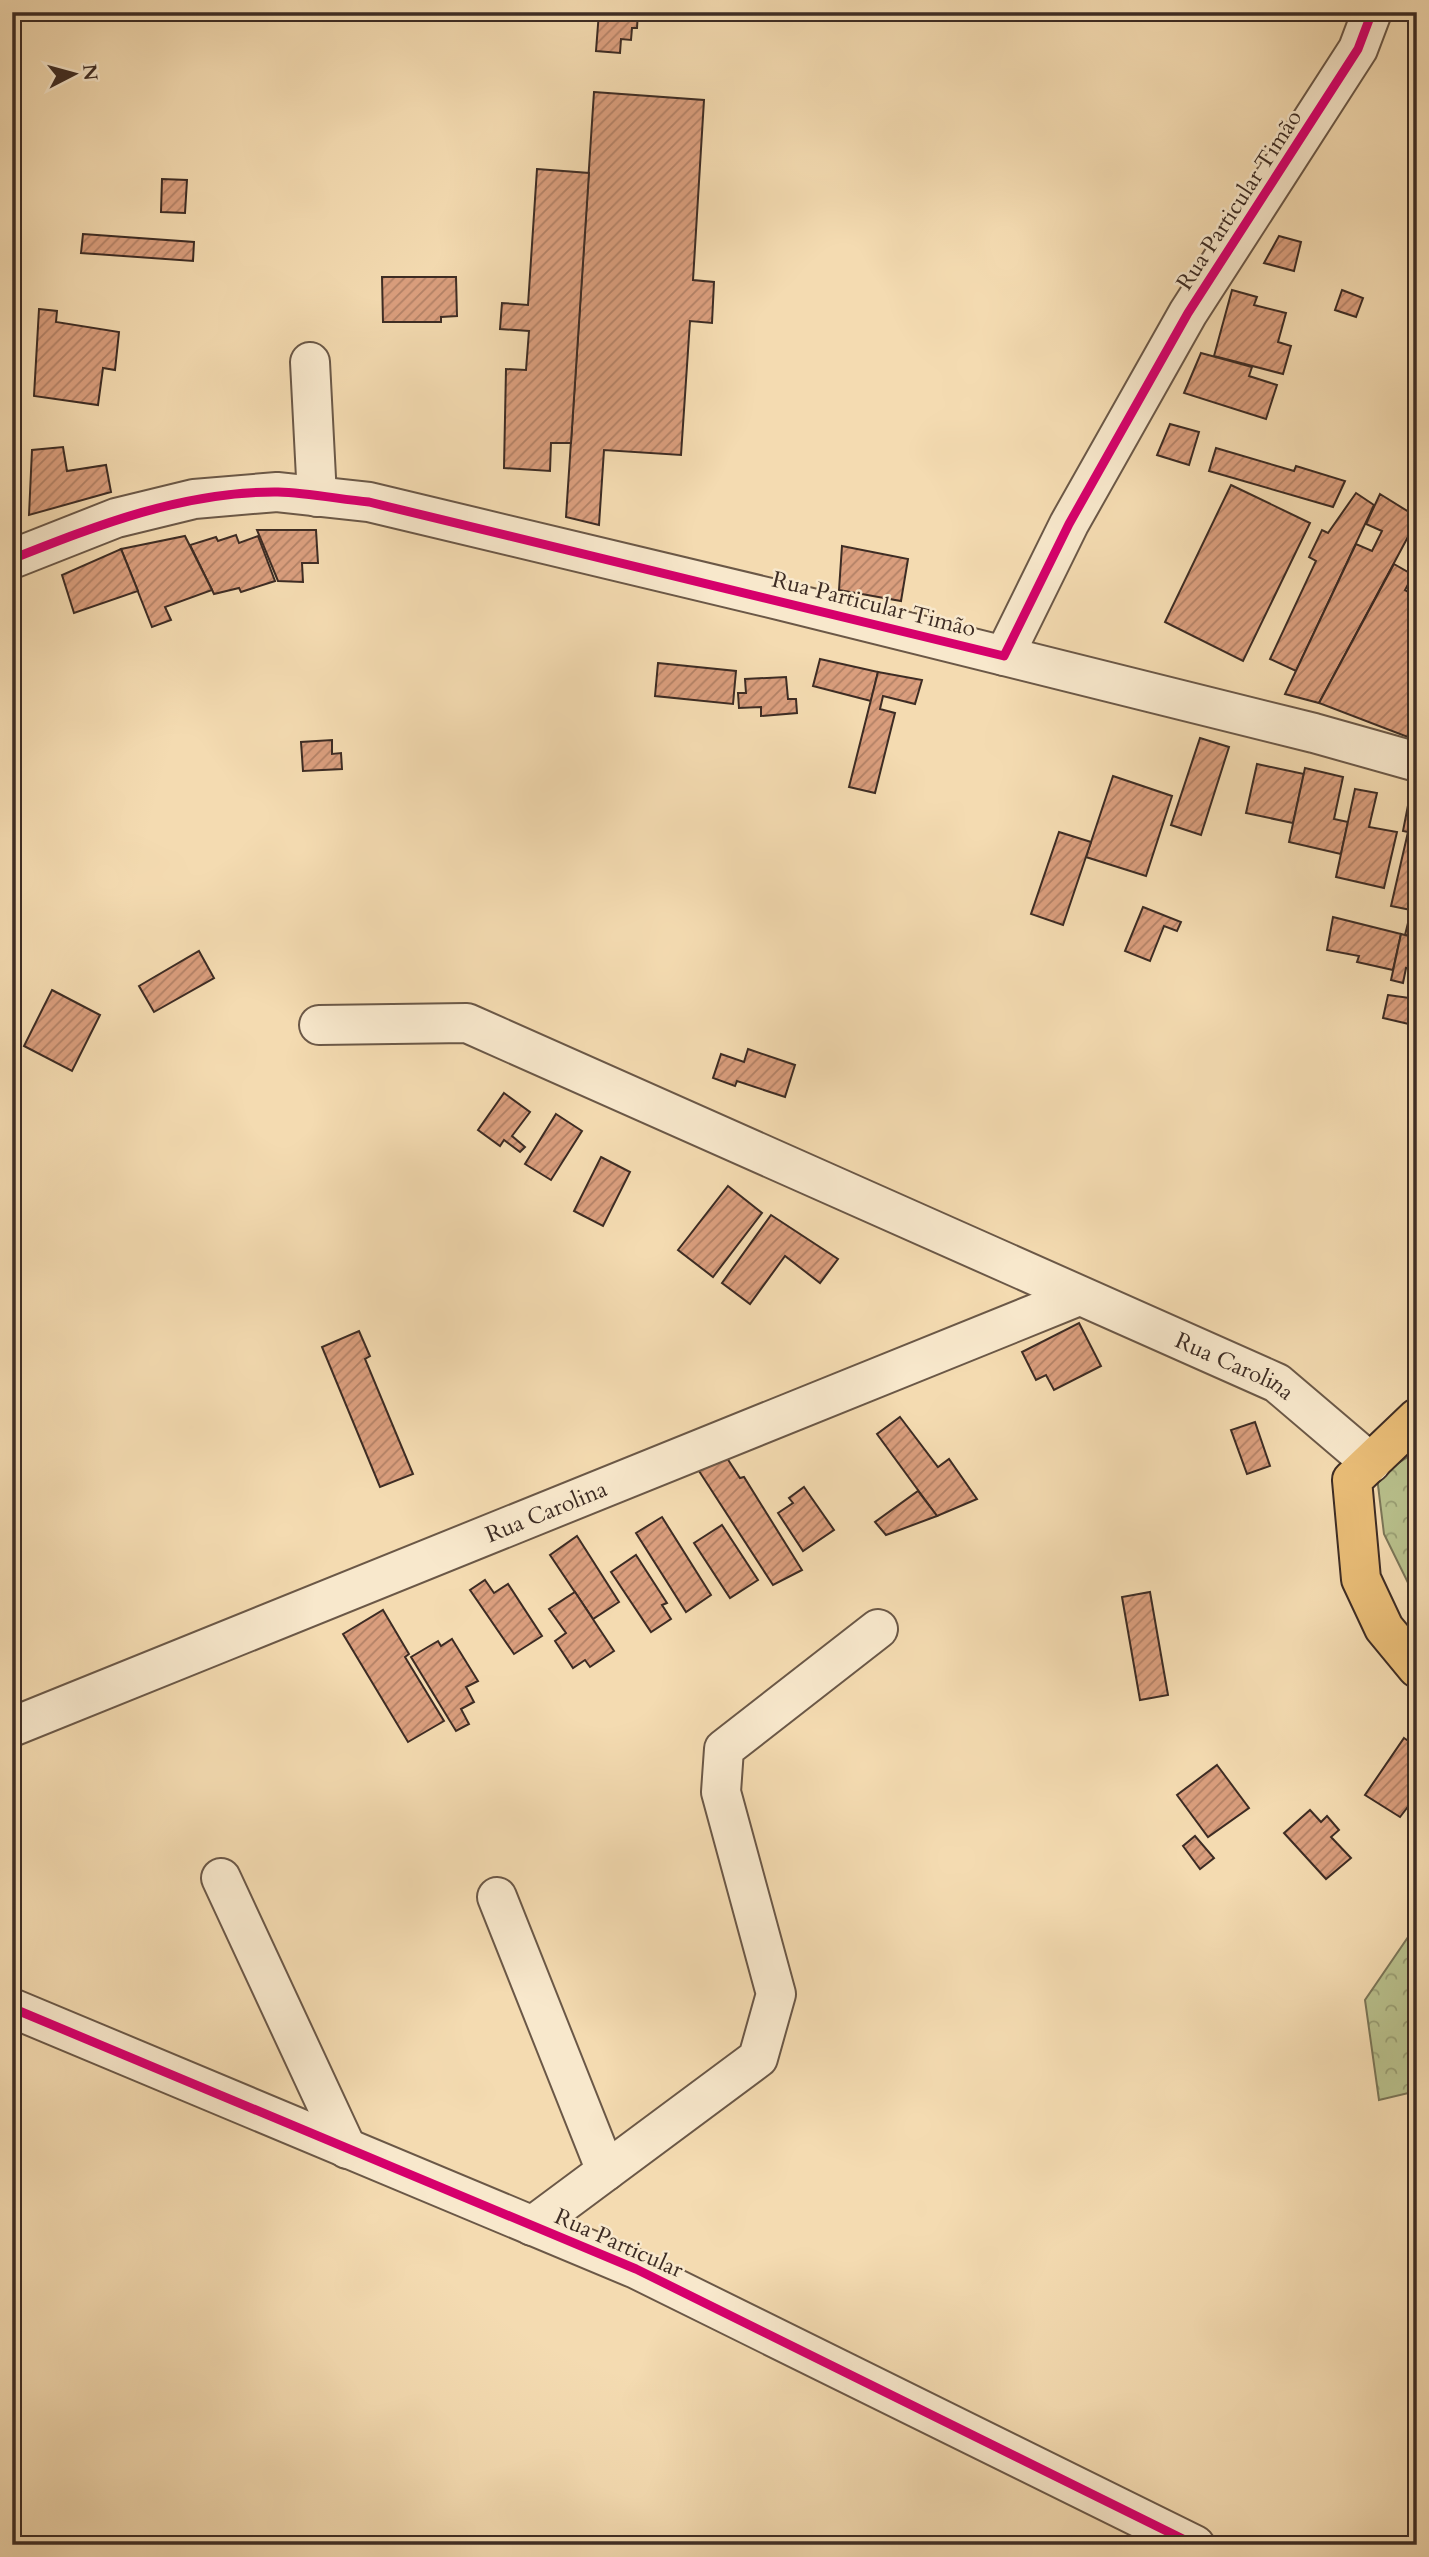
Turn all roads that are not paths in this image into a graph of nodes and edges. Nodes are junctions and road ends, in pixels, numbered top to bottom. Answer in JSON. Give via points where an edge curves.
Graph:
{"nodes":[{"id":1,"x":1372,"y":12,"type":"edge"},
{"id":2,"x":310,"y":362,"type":"dead end"},
{"id":3,"x":317,"y":497,"type":"junction"},
{"id":4,"x":12,"y":559,"type":"edge"},
{"id":5,"x":1004,"y":656,"type":"junction"},
{"id":6,"x":1417,"y":762,"type":"edge"},
{"id":7,"x":319,"y":1025,"type":"dead end"},
{"id":8,"x":1079,"y":1296,"type":"junction"},
{"id":9,"x":1417,"y":1418,"type":"edge"},
{"id":10,"x":1371,"y":1463,"type":"junction"},
{"id":11,"x":878,"y":1629,"type":"dead end"},
{"id":12,"x":1417,"y":1668,"type":"edge"},
{"id":13,"x":12,"y":1727,"type":"edge"},
{"id":14,"x":221,"y":1878,"type":"dead end"},
{"id":15,"x":497,"y":1896,"type":"dead end"},
{"id":16,"x":12,"y":2008,"type":"edge"},
{"id":17,"x":347,"y":2149,"type":"junction"},
{"id":18,"x":606,"y":2171,"type":"junction"},
{"id":19,"x":532,"y":2226,"type":"junction"},
{"id":20,"x":1195,"y":2545,"type":"edge"}],
"edges":[{"from":1,"to":5,"type":"street","name":"Rua Particular Timão","via":[[1358,49],[1188,313],[1069,524]]},
{"from":2,"to":3,"type":"street"},
{"from":3,"to":4,"type":"street","name":"Rua Particular Timão","via":[[277,492],[194,499],[116,519]]},
{"from":3,"to":5,"type":"street","name":"Rua Particular Timão","via":[[369,502],[473,525]]},
{"from":5,"to":6,"type":"street","name":"Rua Particular Timão"},
{"from":7,"to":8,"type":"street","name":"Rua Carolina","via":[[467,1023]]},
{"from":8,"to":10,"type":"street","name":"Rua Carolina","via":[[1277,1383]]},
{"from":8,"to":13,"type":"street","name":"Rua Carolina"},
{"from":9,"to":10,"type":"main road"},
{"from":10,"to":12,"type":"main road","via":[[1352,1480],[1361,1579],[1384,1628]]},
{"from":11,"to":18,"type":"street","via":[[724,1749],[721,1792],[776,1994],[758,2058]]},
{"from":14,"to":17,"type":"street"},
{"from":15,"to":18,"type":"street"},
{"from":16,"to":17,"type":"street","name":"Rua Particular"},
{"from":17,"to":19,"type":"street","name":"Rua Particular"},
{"from":18,"to":19,"type":"street"},
{"from":19,"to":20,"type":"street","name":"Rua Particular","via":[[636,2269]]}]}
